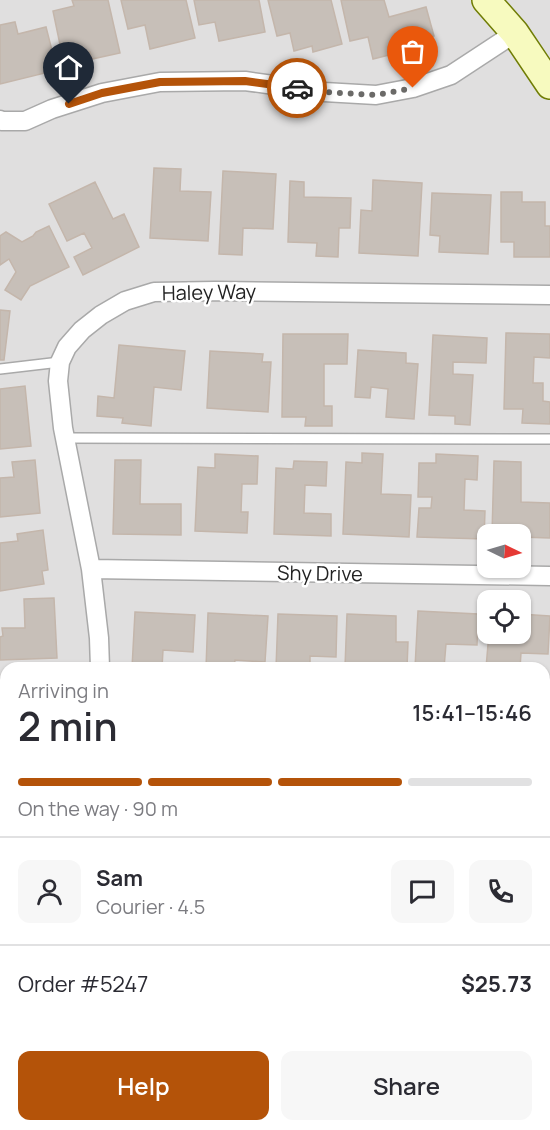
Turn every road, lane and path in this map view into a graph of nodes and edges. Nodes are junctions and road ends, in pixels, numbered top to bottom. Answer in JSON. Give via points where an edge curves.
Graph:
{"nodes":[{"id":1,"x":486,"y":0,"type":"edge"},
{"id":2,"x":515,"y":33,"type":"junction"},
{"id":3,"x":550,"y":85,"type":"edge"},
{"id":4,"x":0,"y":120,"type":"edge"},
{"id":5,"x":550,"y":295,"type":"edge"},
{"id":6,"x":60,"y":362,"type":"junction"},
{"id":7,"x":0,"y":369,"type":"edge"},
{"id":8,"x":65,"y":438,"type":"junction"},
{"id":9,"x":550,"y":439,"type":"edge"},
{"id":10,"x":91,"y":569,"type":"junction"},
{"id":11,"x":550,"y":576,"type":"edge"},
{"id":12,"x":99,"y":662,"type":"edge"}],
"edges":[{"from":1,"to":2,"type":"street"},
{"from":2,"to":3,"type":"street"},
{"from":2,"to":4,"type":"street","via":[[451,75],[376,95],[245,81],[160,82],[102,93],[25,121]]},
{"from":5,"to":6,"type":"street","name":"Haley Way","via":[[154,291],[101,315],[67,347]]},
{"from":6,"to":7,"type":"lane"},
{"from":6,"to":8,"type":"street","via":[[58,381]]},
{"from":8,"to":9,"type":"lane"},
{"from":8,"to":10,"type":"street"},
{"from":10,"to":11,"type":"street","name":"Shy Drive"},
{"from":10,"to":12,"type":"street"}]}
